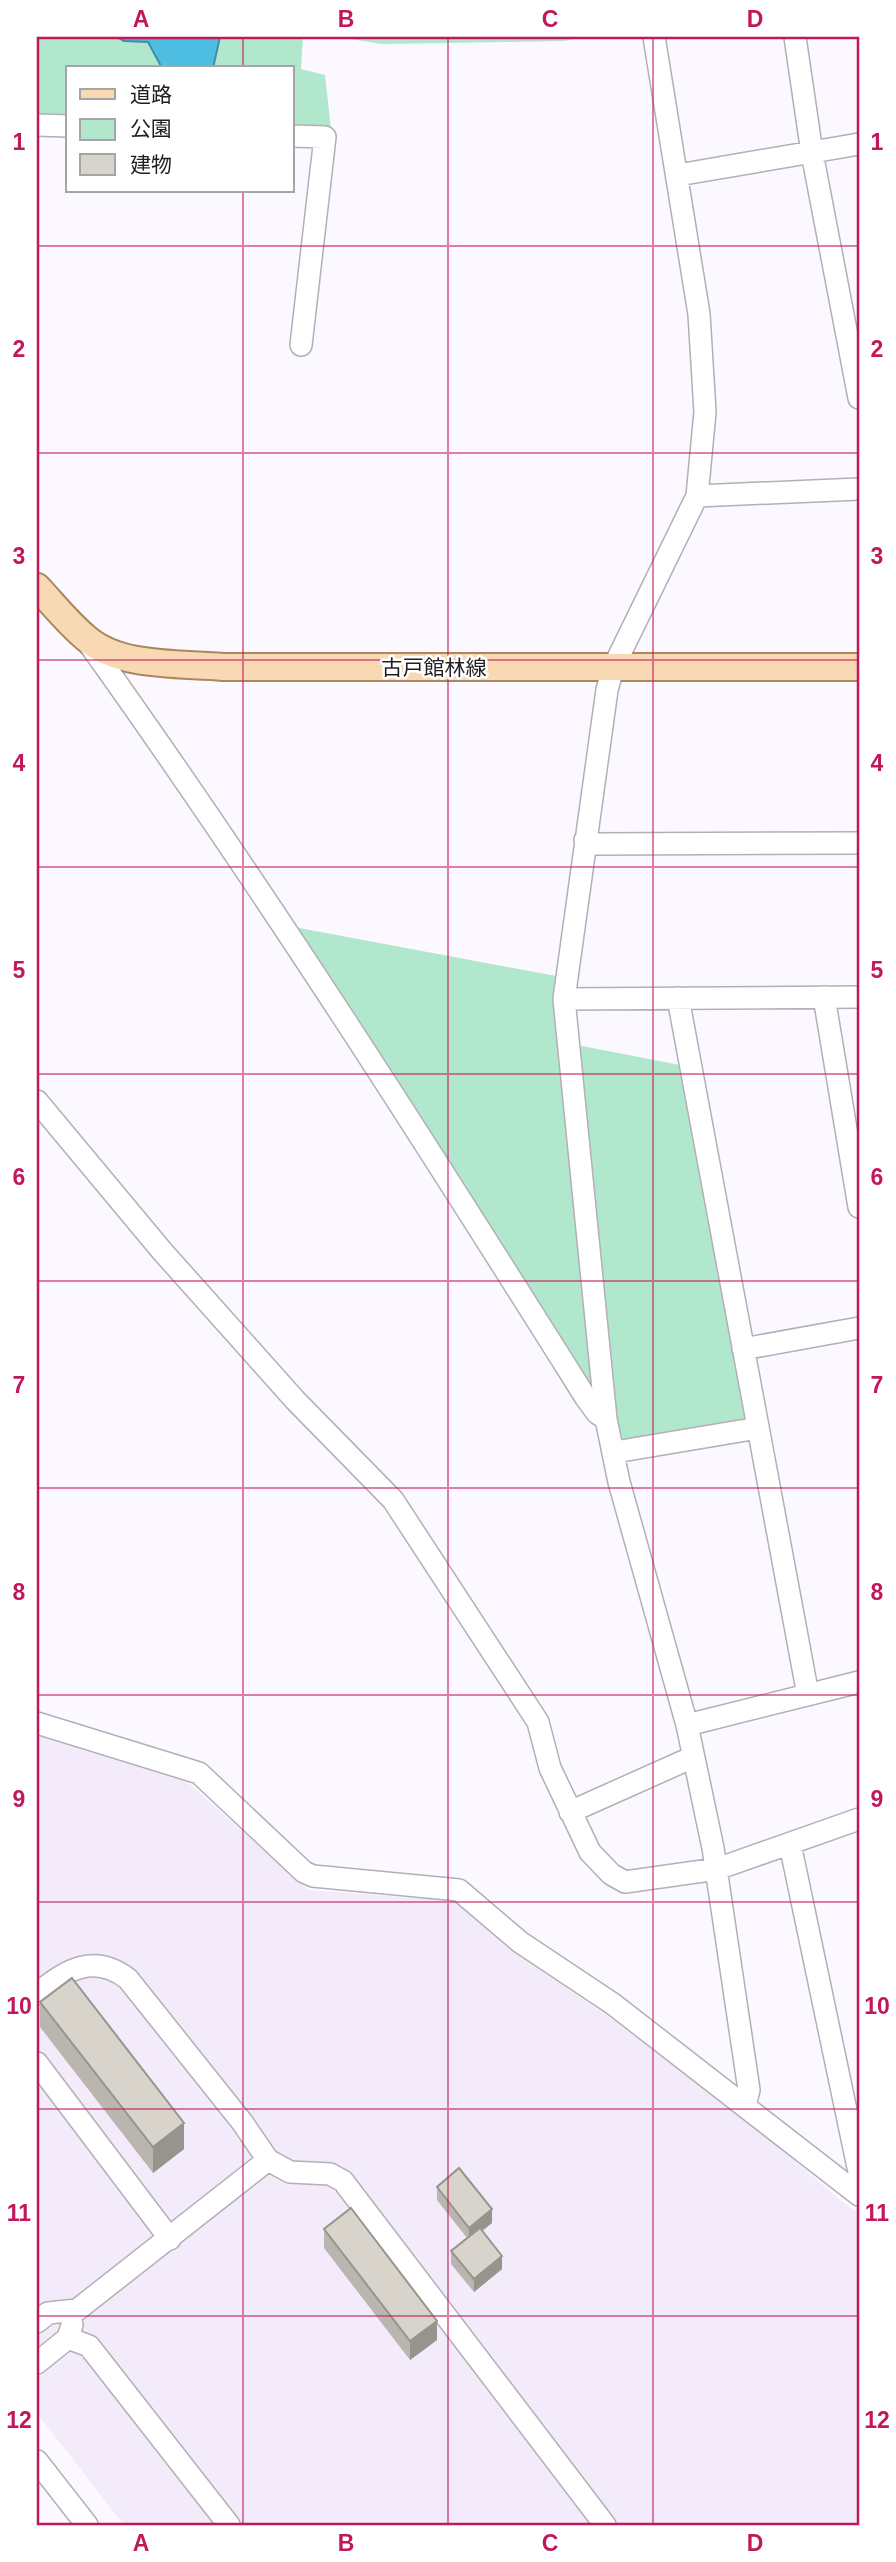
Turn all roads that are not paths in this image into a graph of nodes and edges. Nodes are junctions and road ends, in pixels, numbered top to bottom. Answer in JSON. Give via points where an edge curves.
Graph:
{"nodes":[{"id":1,"x":654,"y":37,"type":"edge"},
{"id":2,"x":795,"y":37,"type":"edge"},
{"id":3,"x":37,"y":125,"type":"edge"},
{"id":4,"x":66,"y":126,"type":"edge"},
{"id":5,"x":294,"y":136,"type":"edge"},
{"id":6,"x":859,"y":144,"type":"edge"},
{"id":7,"x":813,"y":153,"type":"junction"},
{"id":8,"x":678,"y":175,"type":"junction"},
{"id":9,"x":854,"y":337,"type":"edge"},
{"id":10,"x":301,"y":345,"type":"dead end"},
{"id":11,"x":859,"y":398,"type":"edge"},
{"id":12,"x":859,"y":489,"type":"edge"},
{"id":13,"x":697,"y":496,"type":"junction"},
{"id":14,"x":37,"y":587,"type":"edge"},
{"id":15,"x":86,"y":639,"type":"junction"},
{"id":16,"x":859,"y":667,"type":"edge"},
{"id":17,"x":613,"y":668,"type":"junction"},
{"id":18,"x":585,"y":841,"type":"junction"},
{"id":19,"x":859,"y":843,"type":"edge"},
{"id":20,"x":824,"y":997,"type":"junction"},
{"id":21,"x":859,"y":997,"type":"edge"},
{"id":22,"x":678,"y":998,"type":"junction"},
{"id":23,"x":564,"y":999,"type":"junction"},
{"id":24,"x":37,"y":1101,"type":"edge"},
{"id":25,"x":859,"y":1207,"type":"edge"},
{"id":26,"x":859,"y":1328,"type":"edge"},
{"id":27,"x":743,"y":1349,"type":"junction"},
{"id":28,"x":606,"y":1419,"type":"junction"},
{"id":29,"x":758,"y":1428,"type":"junction"},
{"id":30,"x":615,"y":1452,"type":"junction"},
{"id":31,"x":859,"y":1682,"type":"edge"},
{"id":32,"x":808,"y":1695,"type":"junction"},
{"id":33,"x":37,"y":1723,"type":"edge"},
{"id":34,"x":687,"y":1725,"type":"junction"},
{"id":35,"x":693,"y":1757,"type":"junction"},
{"id":36,"x":570,"y":1812,"type":"junction"},
{"id":37,"x":859,"y":1819,"type":"edge"},
{"id":38,"x":790,"y":1844,"type":"junction"},
{"id":39,"x":717,"y":1870,"type":"junction"},
{"id":40,"x":37,"y":1994,"type":"edge"},
{"id":41,"x":37,"y":2063,"type":"edge"},
{"id":42,"x":745,"y":2105,"type":"junction"},
{"id":43,"x":268,"y":2160,"type":"junction"},
{"id":44,"x":858,"y":2185,"type":"edge"},
{"id":45,"x":170,"y":2239,"type":"junction"},
{"id":46,"x":77,"y":2309,"type":"junction"},
{"id":47,"x":37,"y":2322,"type":"edge"},
{"id":48,"x":68,"y":2338,"type":"junction"},
{"id":49,"x":37,"y":2363,"type":"edge"},
{"id":50,"x":37,"y":2461,"type":"edge"},
{"id":51,"x":86,"y":2525,"type":"edge"},
{"id":52,"x":229,"y":2525,"type":"edge"},
{"id":53,"x":605,"y":2525,"type":"edge"}],
"edges":[{"from":1,"to":8,"type":"street"},
{"from":2,"to":7,"type":"street"},
{"from":3,"to":4,"type":"street"},
{"from":5,"to":10,"type":"street","via":[[325,137]]},
{"from":6,"to":7,"type":"street"},
{"from":7,"to":8,"type":"street"},
{"from":7,"to":9,"type":"street"},
{"from":8,"to":13,"type":"street","via":[[699,314],[704,399]]},
{"from":9,"to":11,"type":"street"},
{"from":12,"to":13,"type":"street"},
{"from":13,"to":17,"type":"street"},
{"from":14,"to":15,"type":"main road","name":"古戸館林線"},
{"from":15,"to":17,"type":"main road","name":"古戸館林線","via":[[117,656],[223,667]]},
{"from":15,"to":28,"type":"street","via":[[286,929],[586,1398]]},
{"from":16,"to":17,"type":"main road","name":"古戸館林線"},
{"from":17,"to":18,"type":"street"},
{"from":18,"to":19,"type":"street"},
{"from":18,"to":23,"type":"street"},
{"from":20,"to":21,"type":"street"},
{"from":20,"to":22,"type":"street"},
{"from":20,"to":25,"type":"street"},
{"from":22,"to":23,"type":"street"},
{"from":22,"to":27,"type":"street"},
{"from":23,"to":28,"type":"street"},
{"from":24,"to":36,"type":"street","via":[[278,1380],[393,1500],[538,1722],[550,1768]]},
{"from":26,"to":27,"type":"street"},
{"from":27,"to":29,"type":"street"},
{"from":28,"to":30,"type":"street"},
{"from":29,"to":30,"type":"street"},
{"from":29,"to":32,"type":"street"},
{"from":30,"to":34,"type":"street","via":[[619,1482]]},
{"from":31,"to":32,"type":"street"},
{"from":32,"to":34,"type":"street"},
{"from":33,"to":42,"type":"street","via":[[199,1773],[313,1876],[459,1890],[520,1942],[613,2004]]},
{"from":34,"to":35,"type":"street"},
{"from":35,"to":36,"type":"street"},
{"from":35,"to":39,"type":"street"},
{"from":36,"to":39,"type":"street","via":[[590,1852],[625,1882]]},
{"from":37,"to":38,"type":"street"},
{"from":38,"to":39,"type":"street"},
{"from":38,"to":44,"type":"street"},
{"from":39,"to":42,"type":"street","via":[[749,2090]]},
{"from":40,"to":43,"type":"street","via":[[78,1966],[101,1964],[116,1969]]},
{"from":41,"to":45,"type":"street"},
{"from":42,"to":44,"type":"street"},
{"from":43,"to":45,"type":"street"},
{"from":43,"to":53,"type":"street","via":[[290,2172],[330,2174],[343,2181]]},
{"from":45,"to":46,"type":"street"},
{"from":46,"to":47,"type":"street","via":[[48,2313]]},
{"from":46,"to":48,"type":"street"},
{"from":48,"to":49,"type":"street"},
{"from":48,"to":52,"type":"street","via":[[89,2346]]},
{"from":50,"to":51,"type":"street"}]}
